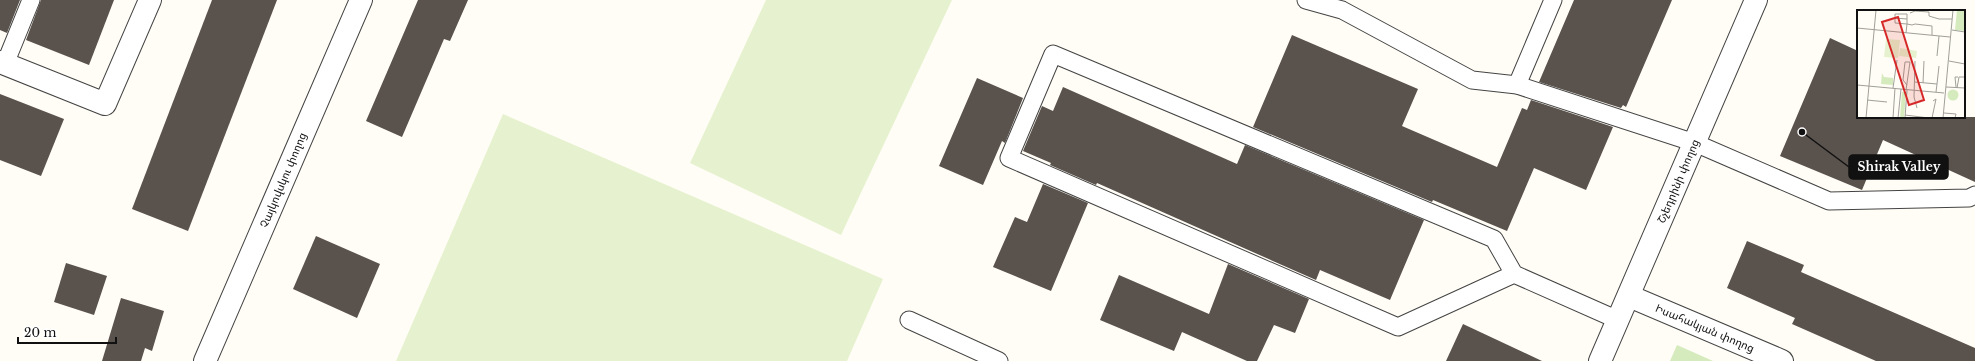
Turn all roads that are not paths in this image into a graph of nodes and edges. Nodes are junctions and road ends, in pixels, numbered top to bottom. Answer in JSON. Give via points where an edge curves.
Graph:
{"nodes":[{"id":1,"x":31,"y":0,"type":"edge"},
{"id":2,"x":150,"y":0,"type":"edge"},
{"id":3,"x":361,"y":0,"type":"edge"},
{"id":4,"x":1306,"y":0,"type":"edge"},
{"id":5,"x":1553,"y":0,"type":"edge"},
{"id":6,"x":1756,"y":0,"type":"edge"},
{"id":7,"x":3,"y":63,"type":"edge"},
{"id":8,"x":1516,"y":85,"type":"junction"},
{"id":9,"x":1694,"y":143,"type":"junction"},
{"id":10,"x":1975,"y":195,"type":"edge"},
{"id":11,"x":1514,"y":274,"type":"junction"},
{"id":12,"x":1629,"y":296,"type":"junction"},
{"id":13,"x":909,"y":320,"type":"dead end"},
{"id":14,"x":1618,"y":320,"type":"junction"},
{"id":15,"x":205,"y":361,"type":"edge"},
{"id":16,"x":999,"y":361,"type":"edge"},
{"id":17,"x":1600,"y":361,"type":"edge"},
{"id":18,"x":1782,"y":361,"type":"edge"}],
"edges":[{"from":1,"to":7,"type":"lane"},
{"from":2,"to":7,"type":"street","via":[[105,104]]},
{"from":3,"to":15,"type":"street","name":"Չայկովսկու փողոց"},
{"from":4,"to":8,"type":"lane","via":[[1342,10],[1472,80]]},
{"from":5,"to":8,"type":"lane"},
{"from":6,"to":9,"type":"street","name":"Շչեդրինի փողոց"},
{"from":8,"to":9,"type":"lane"},
{"from":9,"to":10,"type":"lane","via":[[1829,201],[1969,198]]},
{"from":9,"to":12,"type":"street","name":"Շչեդրինի փողոց"},
{"from":11,"to":11,"type":"lane","via":[[1494,239],[1053,54],[1009,158],[1398,326]]},
{"from":11,"to":14,"type":"lane"},
{"from":12,"to":14,"type":"street","name":"Շչեդրինի փողոց"},
{"from":12,"to":18,"type":"street","name":"Իսահակյան փողոց"},
{"from":13,"to":16,"type":"lane"},
{"from":14,"to":17,"type":"street","name":"Շչեդրինի փողոց"}]}
